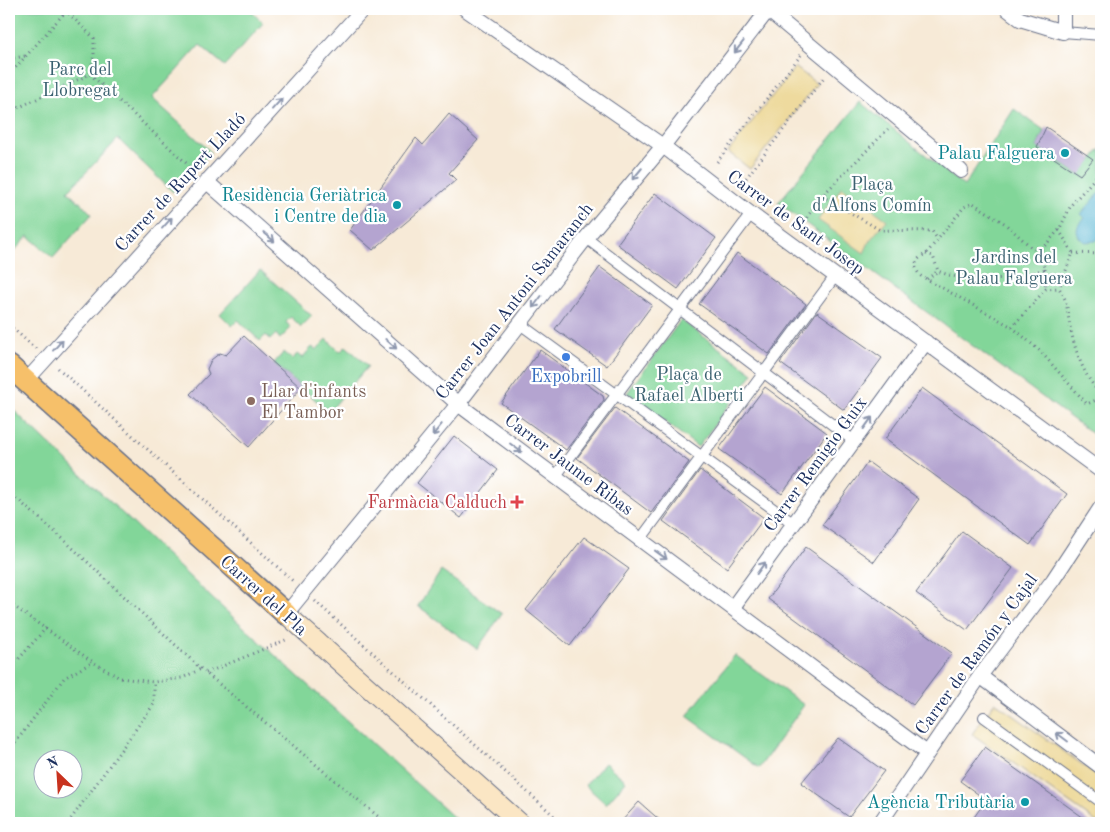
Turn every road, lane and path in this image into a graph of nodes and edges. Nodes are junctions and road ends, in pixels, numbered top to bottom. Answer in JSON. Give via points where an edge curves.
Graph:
{"nodes":[{"id":1,"x":363,"y":9,"type":"edge"},
{"id":2,"x":465,"y":9,"type":"edge"},
{"id":3,"x":769,"y":9,"type":"edge"},
{"id":4,"x":1007,"y":9,"type":"edge"},
{"id":5,"x":1063,"y":9,"type":"edge"},
{"id":6,"x":67,"y":10,"type":"edge"},
{"id":7,"x":1062,"y":32,"type":"junction"},
{"id":8,"x":1101,"y":35,"type":"edge"},
{"id":9,"x":810,"y":44,"type":"junction"},
{"id":10,"x":26,"y":56,"type":"junction"},
{"id":11,"x":9,"y":59,"type":"edge"},
{"id":12,"x":834,"y":65,"type":"junction"},
{"id":13,"x":90,"y":74,"type":"junction"},
{"id":14,"x":9,"y":75,"type":"edge"},
{"id":15,"x":9,"y":112,"type":"edge"},
{"id":16,"x":898,"y":117,"type":"junction"},
{"id":17,"x":662,"y":146,"type":"junction"},
{"id":18,"x":717,"y":162,"type":"dead end"},
{"id":19,"x":961,"y":171,"type":"dead end"},
{"id":20,"x":1101,"y":171,"type":"edge"},
{"id":21,"x":206,"y":181,"type":"junction"},
{"id":22,"x":743,"y":182,"type":"dead end"},
{"id":23,"x":822,"y":196,"type":"junction"},
{"id":24,"x":751,"y":214,"type":"junction"},
{"id":25,"x":801,"y":226,"type":"dead end"},
{"id":26,"x":1059,"y":230,"type":"junction"},
{"id":27,"x":586,"y":238,"type":"junction"},
{"id":28,"x":938,"y":240,"type":"junction"},
{"id":29,"x":1038,"y":253,"type":"junction"},
{"id":30,"x":1073,"y":253,"type":"junction"},
{"id":31,"x":926,"y":254,"type":"junction"},
{"id":32,"x":1101,"y":254,"type":"edge"},
{"id":33,"x":1045,"y":270,"type":"junction"},
{"id":34,"x":938,"y":271,"type":"junction"},
{"id":35,"x":836,"y":274,"type":"junction"},
{"id":36,"x":926,"y":279,"type":"junction"},
{"id":37,"x":1059,"y":288,"type":"junction"},
{"id":38,"x":1046,"y":289,"type":"junction"},
{"id":39,"x":680,"y":310,"type":"junction"},
{"id":40,"x":520,"y":324,"type":"junction"},
{"id":41,"x":9,"y":325,"type":"edge"},
{"id":42,"x":1012,"y":327,"type":"junction"},
{"id":43,"x":926,"y":342,"type":"junction"},
{"id":44,"x":46,"y":358,"type":"junction"},
{"id":45,"x":9,"y":366,"type":"edge"},
{"id":46,"x":763,"y":373,"type":"junction"},
{"id":47,"x":26,"y":381,"type":"junction"},
{"id":48,"x":617,"y":394,"type":"junction"},
{"id":49,"x":1101,"y":396,"type":"edge"},
{"id":50,"x":458,"y":404,"type":"junction"},
{"id":51,"x":854,"y":441,"type":"junction"},
{"id":52,"x":701,"y":458,"type":"junction"},
{"id":53,"x":1101,"y":471,"type":"edge"},
{"id":54,"x":555,"y":477,"type":"junction"},
{"id":55,"x":9,"y":492,"type":"edge"},
{"id":56,"x":1101,"y":507,"type":"edge"},
{"id":57,"x":794,"y":524,"type":"junction"},
{"id":58,"x":640,"y":540,"type":"junction"},
{"id":59,"x":304,"y":591,"type":"junction"},
{"id":60,"x":9,"y":602,"type":"edge"},
{"id":61,"x":732,"y":607,"type":"junction"},
{"id":62,"x":286,"y":614,"type":"junction"},
{"id":63,"x":46,"y":628,"type":"junction"},
{"id":64,"x":302,"y":630,"type":"junction"},
{"id":65,"x":93,"y":662,"type":"junction"},
{"id":66,"x":201,"y":669,"type":"junction"},
{"id":67,"x":9,"y":670,"type":"edge"},
{"id":68,"x":206,"y":673,"type":"junction"},
{"id":69,"x":980,"y":676,"type":"junction"},
{"id":70,"x":154,"y":682,"type":"junction"},
{"id":71,"x":984,"y":717,"type":"dead end"},
{"id":72,"x":9,"y":751,"type":"edge"},
{"id":73,"x":927,"y":753,"type":"junction"},
{"id":74,"x":1101,"y":767,"type":"edge"},
{"id":75,"x":1101,"y":802,"type":"edge"},
{"id":76,"x":68,"y":823,"type":"edge"},
{"id":77,"x":386,"y":823,"type":"edge"},
{"id":78,"x":520,"y":823,"type":"edge"},
{"id":79,"x":562,"y":823,"type":"edge"},
{"id":80,"x":880,"y":823,"type":"edge"}],
"edges":[{"from":21,"to":1,"type":"street","name":"Carrer de Rupert Lladó","one_way":true},
{"from":2,"to":17,"type":"street","name":"Carrer de Sant Josep"},
{"from":3,"to":9,"type":"street"},
{"from":3,"to":17,"type":"street","name":"Carrer Joan Antoni Samaranch","one_way":true},
{"from":4,"to":7,"type":"street","via":[[1020,19]]},
{"from":5,"to":7,"type":"street"},
{"from":6,"to":10,"type":"path"},
{"from":6,"to":13,"type":"path","via":[[94,38]]},
{"from":7,"to":8,"type":"street"},
{"from":9,"to":12,"type":"street"},
{"from":9,"to":18,"type":"path"},
{"from":10,"to":11,"type":"path"},
{"from":10,"to":14,"type":"path"},
{"from":12,"to":16,"type":"street"},
{"from":12,"to":22,"type":"path"},
{"from":13,"to":15,"type":"path"},
{"from":13,"to":21,"type":"path"},
{"from":16,"to":19,"type":"street"},
{"from":16,"to":23,"type":"path"},
{"from":17,"to":24,"type":"street","name":"Carrer de Sant Josep"},
{"from":17,"to":27,"type":"street","name":"Carrer Joan Antoni Samaranch","one_way":true},
{"from":20,"to":26,"type":"path","via":[[1071,205]]},
{"from":44,"to":21,"type":"street","name":"Carrer de Rupert Lladó","one_way":true},
{"from":21,"to":50,"type":"street","name":"Carrer Jaume Ribas","one_way":true},
{"from":23,"to":25,"type":"path"},
{"from":23,"to":28,"type":"path","via":[[880,230],[932,232]]},
{"from":24,"to":35,"type":"street","name":"Carrer de Sant Josep"},
{"from":24,"to":39,"type":"street"},
{"from":26,"to":29,"type":"path"},
{"from":26,"to":30,"type":"path"},
{"from":27,"to":39,"type":"street"},
{"from":27,"to":40,"type":"street","name":"Carrer Joan Antoni Samaranch","one_way":true},
{"from":28,"to":29,"type":"path","via":[[964,207],[973,203],[1004,223]]},
{"from":28,"to":31,"type":"path"},
{"from":29,"to":33,"type":"path"},
{"from":30,"to":32,"type":"path"},
{"from":30,"to":37,"type":"path"},
{"from":31,"to":34,"type":"path","via":[[933,256]]},
{"from":31,"to":36,"type":"path","via":[[919,258],[916,271]]},
{"from":33,"to":34,"type":"path","via":[[973,280]]},
{"from":33,"to":38,"type":"path"},
{"from":34,"to":36,"type":"path"},
{"from":35,"to":43,"type":"street","name":"Carrer de Sant Josep"},
{"from":35,"to":46,"type":"street"},
{"from":36,"to":42,"type":"path"},
{"from":37,"to":38,"type":"path"},
{"from":37,"to":49,"type":"path","via":[[1067,301],[1068,320],[1082,365]]},
{"from":38,"to":42,"type":"path"},
{"from":39,"to":46,"type":"street"},
{"from":39,"to":48,"type":"street"},
{"from":40,"to":48,"type":"street"},
{"from":40,"to":50,"type":"street","name":"Carrer Joan Antoni Samaranch"},
{"from":41,"to":44,"type":"path"},
{"from":42,"to":49,"type":"path","via":[[1040,351],[1087,404]]},
{"from":51,"to":43,"type":"street","name":"Carrer Remigio Guix","one_way":true},
{"from":43,"to":53,"type":"street","name":"Carrer de Sant Josep"},
{"from":44,"to":47,"type":"street","name":"Carrer de Rupert Lladó"},
{"from":44,"to":59,"type":"path"},
{"from":45,"to":47,"type":"main road","name":"Carrer del Pla"},
{"from":46,"to":51,"type":"street"},
{"from":46,"to":52,"type":"street"},
{"from":47,"to":62,"type":"main road","name":"Carrer del Pla"},
{"from":48,"to":52,"type":"street"},
{"from":48,"to":54,"type":"street"},
{"from":50,"to":54,"type":"street","name":"Carrer Jaume Ribas","one_way":true},
{"from":50,"to":59,"type":"street","name":"Carrer Joan Antoni Samaranch","one_way":true},
{"from":51,"to":57,"type":"street","name":"Carrer Remigio Guix"},
{"from":52,"to":57,"type":"street"},
{"from":52,"to":58,"type":"street"},
{"from":54,"to":58,"type":"street","name":"Carrer Jaume Ribas"},
{"from":55,"to":66,"type":"path"},
{"from":56,"to":69,"type":"street","name":"Carrer de Ramón y Cajal","via":[[1053,580]]},
{"from":61,"to":57,"type":"street","name":"Carrer Remigio Guix","one_way":true},
{"from":58,"to":61,"type":"street","name":"Carrer Jaume Ribas","one_way":true},
{"from":59,"to":62,"type":"street","name":"Carrer Joan Antoni Samaranch"},
{"from":59,"to":79,"type":"path"},
{"from":60,"to":63,"type":"path"},
{"from":61,"to":73,"type":"street","name":"Carrer Jaume Ribas"},
{"from":62,"to":64,"type":"main road","name":"Carrer del Pla"},
{"from":63,"to":65,"type":"path"},
{"from":63,"to":67,"type":"path"},
{"from":64,"to":68,"type":"path","via":[[282,643]]},
{"from":64,"to":78,"type":"main road","name":"Carrer del Pla"},
{"from":65,"to":70,"type":"path","via":[[120,678]]},
{"from":65,"to":72,"type":"path","via":[[64,678]]},
{"from":66,"to":68,"type":"path"},
{"from":66,"to":70,"type":"path","via":[[182,678]]},
{"from":68,"to":77,"type":"path"},
{"from":69,"to":73,"type":"street","name":"Carrer de Ramón y Cajal"},
{"from":74,"to":69,"type":"street","one_way":true},
{"from":70,"to":76,"type":"path","via":[[154,704]]},
{"from":71,"to":75,"type":"street"},
{"from":73,"to":80,"type":"street","name":"Carrer de Ramón y Cajal"}]}
